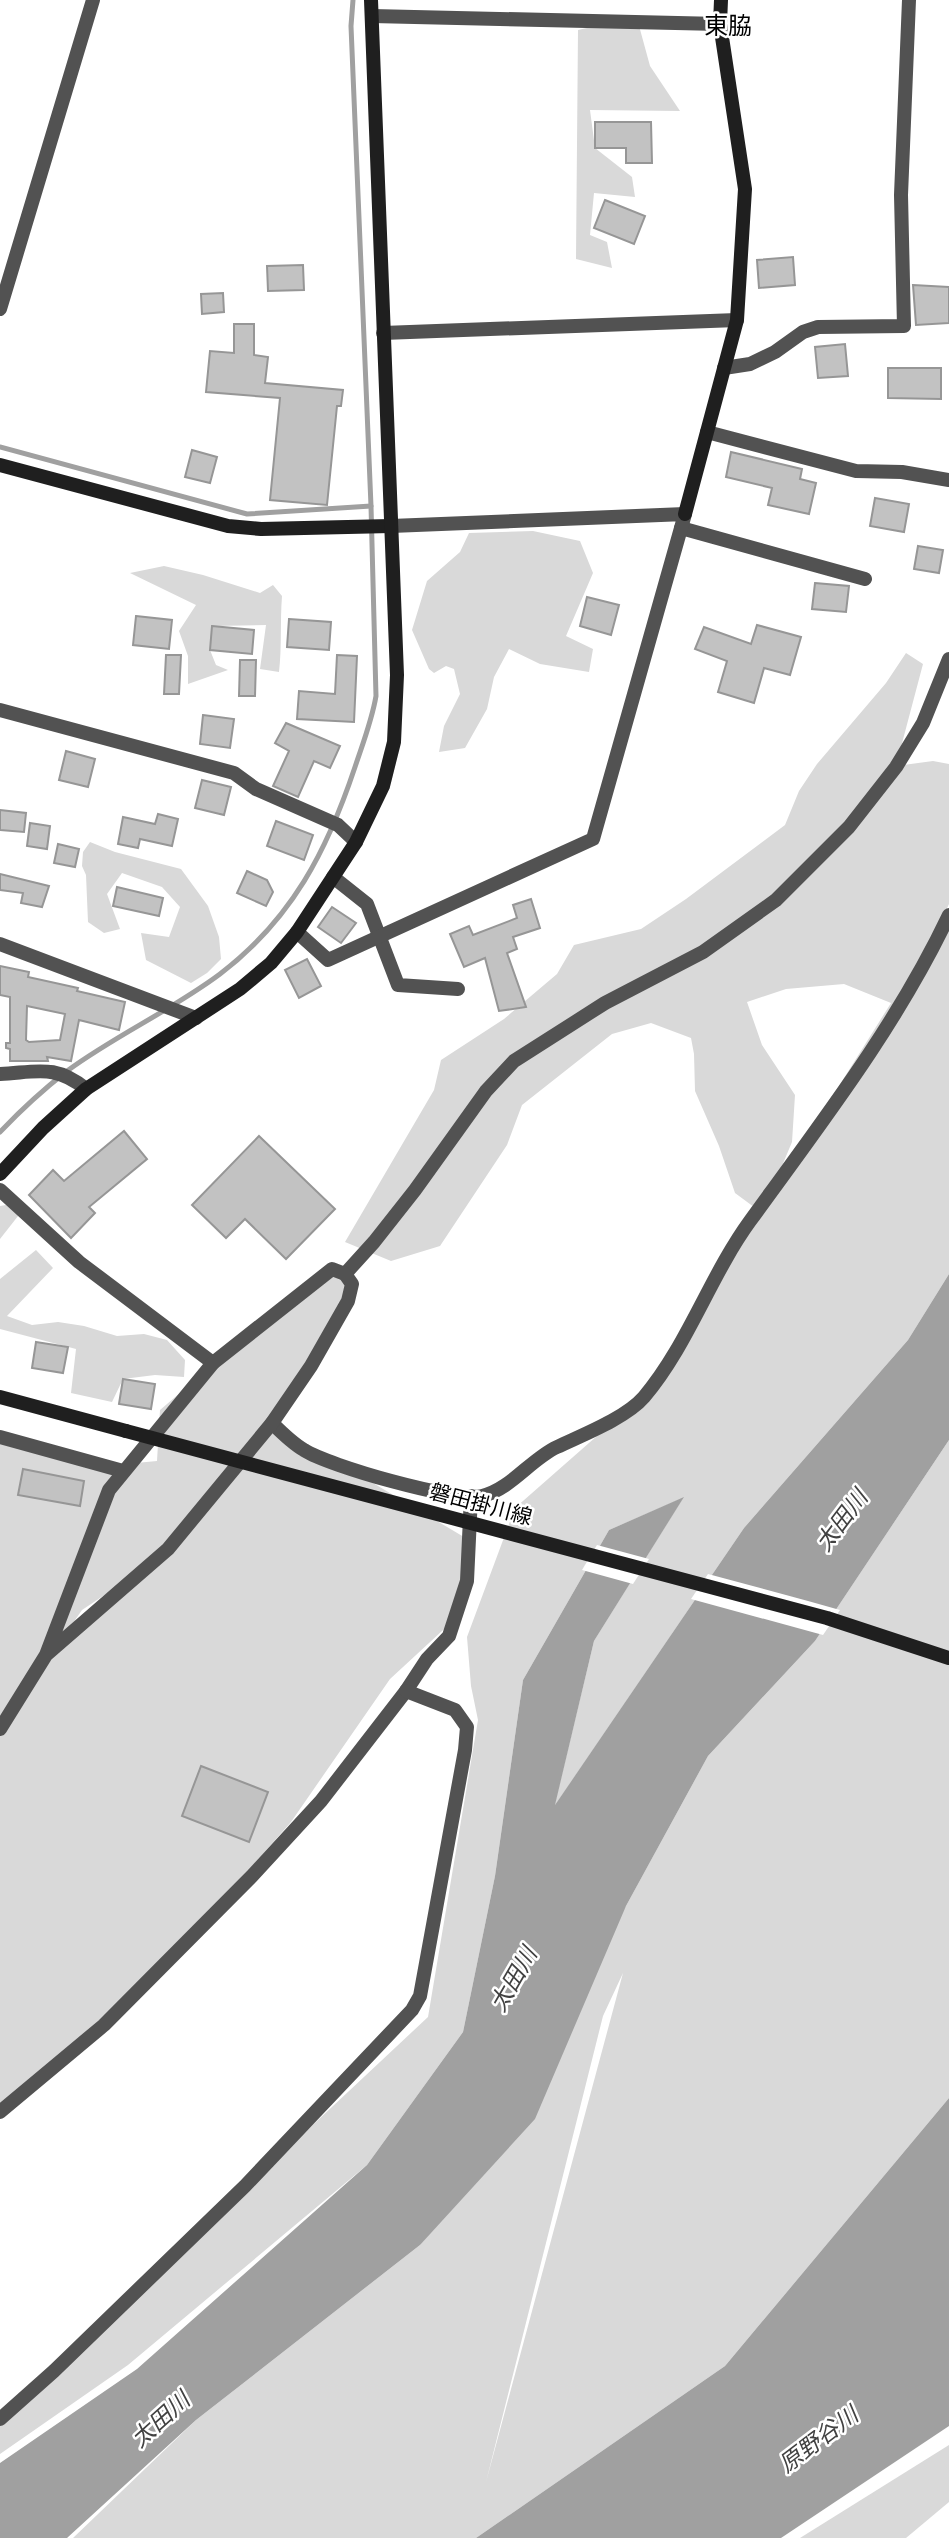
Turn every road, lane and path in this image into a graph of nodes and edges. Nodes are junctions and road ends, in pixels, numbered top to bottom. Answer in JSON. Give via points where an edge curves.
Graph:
{"nodes":[{"id":1,"x":93,"y":0,"type":"edge"},
{"id":2,"x":371,"y":0,"type":"edge"},
{"id":3,"x":721,"y":0,"type":"edge"},
{"id":4,"x":909,"y":0,"type":"edge"},
{"id":5,"x":372,"y":16,"type":"junction"},
{"id":6,"x":720,"y":24,"type":"junction"},
{"id":7,"x":0,"y":309,"type":"edge"},
{"id":8,"x":737,"y":320,"type":"junction"},
{"id":9,"x":383,"y":333,"type":"junction"},
{"id":10,"x":724,"y":368,"type":"junction"},
{"id":11,"x":707,"y":432,"type":"junction"},
{"id":12,"x":0,"y":465,"type":"edge"},
{"id":13,"x":949,"y":480,"type":"edge"},
{"id":14,"x":683,"y":521,"type":"junction"},
{"id":15,"x":391,"y":526,"type":"junction"},
{"id":16,"x":865,"y":579,"type":"dead end"},
{"id":17,"x":949,"y":659,"type":"edge"},
{"id":18,"x":0,"y":710,"type":"edge"},
{"id":19,"x":356,"y":842,"type":"junction"},
{"id":20,"x":333,"y":877,"type":"junction"},
{"id":21,"x":949,"y":915,"type":"edge"},
{"id":22,"x":297,"y":932,"type":"junction"},
{"id":23,"x":379,"y":937,"type":"junction"},
{"id":24,"x":0,"y":944,"type":"edge"},
{"id":25,"x":458,"y":989,"type":"dead end"},
{"id":26,"x":196,"y":1018,"type":"junction"},
{"id":27,"x":0,"y":1074,"type":"edge"},
{"id":28,"x":86,"y":1089,"type":"junction"},
{"id":29,"x":0,"y":1174,"type":"edge"},
{"id":30,"x":0,"y":1190,"type":"edge"},
{"id":31,"x":345,"y":1274,"type":"junction"},
{"id":32,"x":213,"y":1363,"type":"junction"},
{"id":33,"x":0,"y":1396,"type":"edge"},
{"id":34,"x":272,"y":1423,"type":"junction"},
{"id":35,"x":0,"y":1437,"type":"edge"},
{"id":36,"x":123,"y":1471,"type":"junction"},
{"id":37,"x":471,"y":1496,"type":"junction"},
{"id":38,"x":46,"y":1655,"type":"junction"},
{"id":39,"x":949,"y":1658,"type":"edge"},
{"id":40,"x":406,"y":1691,"type":"junction"},
{"id":41,"x":0,"y":1730,"type":"edge"},
{"id":42,"x":0,"y":2112,"type":"edge"},
{"id":43,"x":0,"y":2419,"type":"edge"}],
"edges":[{"from":1,"to":7,"type":"street"},
{"from":2,"to":5,"type":"street"},
{"from":3,"to":6,"type":"street"},
{"from":4,"to":10,"type":"street","via":[[901,195],[904,326],[818,327],[750,364]]},
{"from":5,"to":6,"type":"street"},
{"from":5,"to":9,"type":"street"},
{"from":6,"to":8,"type":"street","via":[[746,190]]},
{"from":8,"to":9,"type":"street"},
{"from":8,"to":10,"type":"street"},
{"from":9,"to":15,"type":"street"},
{"from":10,"to":11,"type":"street"},
{"from":11,"to":13,"type":"street","via":[[856,471]]},
{"from":11,"to":14,"type":"street"},
{"from":12,"to":15,"type":"street","via":[[228,526]]},
{"from":14,"to":15,"type":"street"},
{"from":14,"to":16,"type":"street"},
{"from":14,"to":23,"type":"street","via":[[593,839]]},
{"from":15,"to":19,"type":"street","via":[[397,675],[394,743],[383,786]]},
{"from":17,"to":31,"type":"street","via":[[923,723],[896,767],[849,827],[776,900],[703,952],[605,1003],[514,1061]]},
{"from":18,"to":19,"type":"street","via":[[234,773],[256,789],[338,825]]},
{"from":19,"to":20,"type":"street"},
{"from":20,"to":22,"type":"street"},
{"from":20,"to":23,"type":"street","via":[[368,904]]},
{"from":21,"to":37,"type":"street","via":[[885,1030],[733,1245],[666,1367],[642,1399],[608,1422],[546,1452],[504,1485]]},
{"from":22,"to":23,"type":"street","via":[[328,960]]},
{"from":22,"to":26,"type":"street","via":[[271,963]]},
{"from":23,"to":25,"type":"street","via":[[398,985]]},
{"from":24,"to":26,"type":"street"},
{"from":26,"to":28,"type":"street"},
{"from":27,"to":28,"type":"street","via":[[56,1071]]},
{"from":28,"to":29,"type":"street"},
{"from":30,"to":32,"type":"street","via":[[79,1262]]},
{"from":31,"to":32,"type":"street","via":[[332,1269]]},
{"from":31,"to":34,"type":"street","via":[[352,1284],[348,1301]]},
{"from":32,"to":36,"type":"street"},
{"from":33,"to":39,"type":"street","name":"磐田掛川線","bridge":true,"via":[[827,1618]]},
{"from":34,"to":37,"type":"street","via":[[306,1452],[355,1470],[454,1496]]},
{"from":34,"to":38,"type":"street","via":[[168,1549]]},
{"from":35,"to":36,"type":"street"},
{"from":36,"to":38,"type":"street","via":[[109,1490]]},
{"from":37,"to":40,"type":"street","via":[[467,1581],[455,1619],[449,1636]]},
{"from":38,"to":41,"type":"street"},
{"from":40,"to":42,"type":"street","via":[[321,1801],[252,1876],[104,2025]]},
{"from":40,"to":43,"type":"street","via":[[455,1710],[467,1727],[420,1997],[245,2186]]}]}
